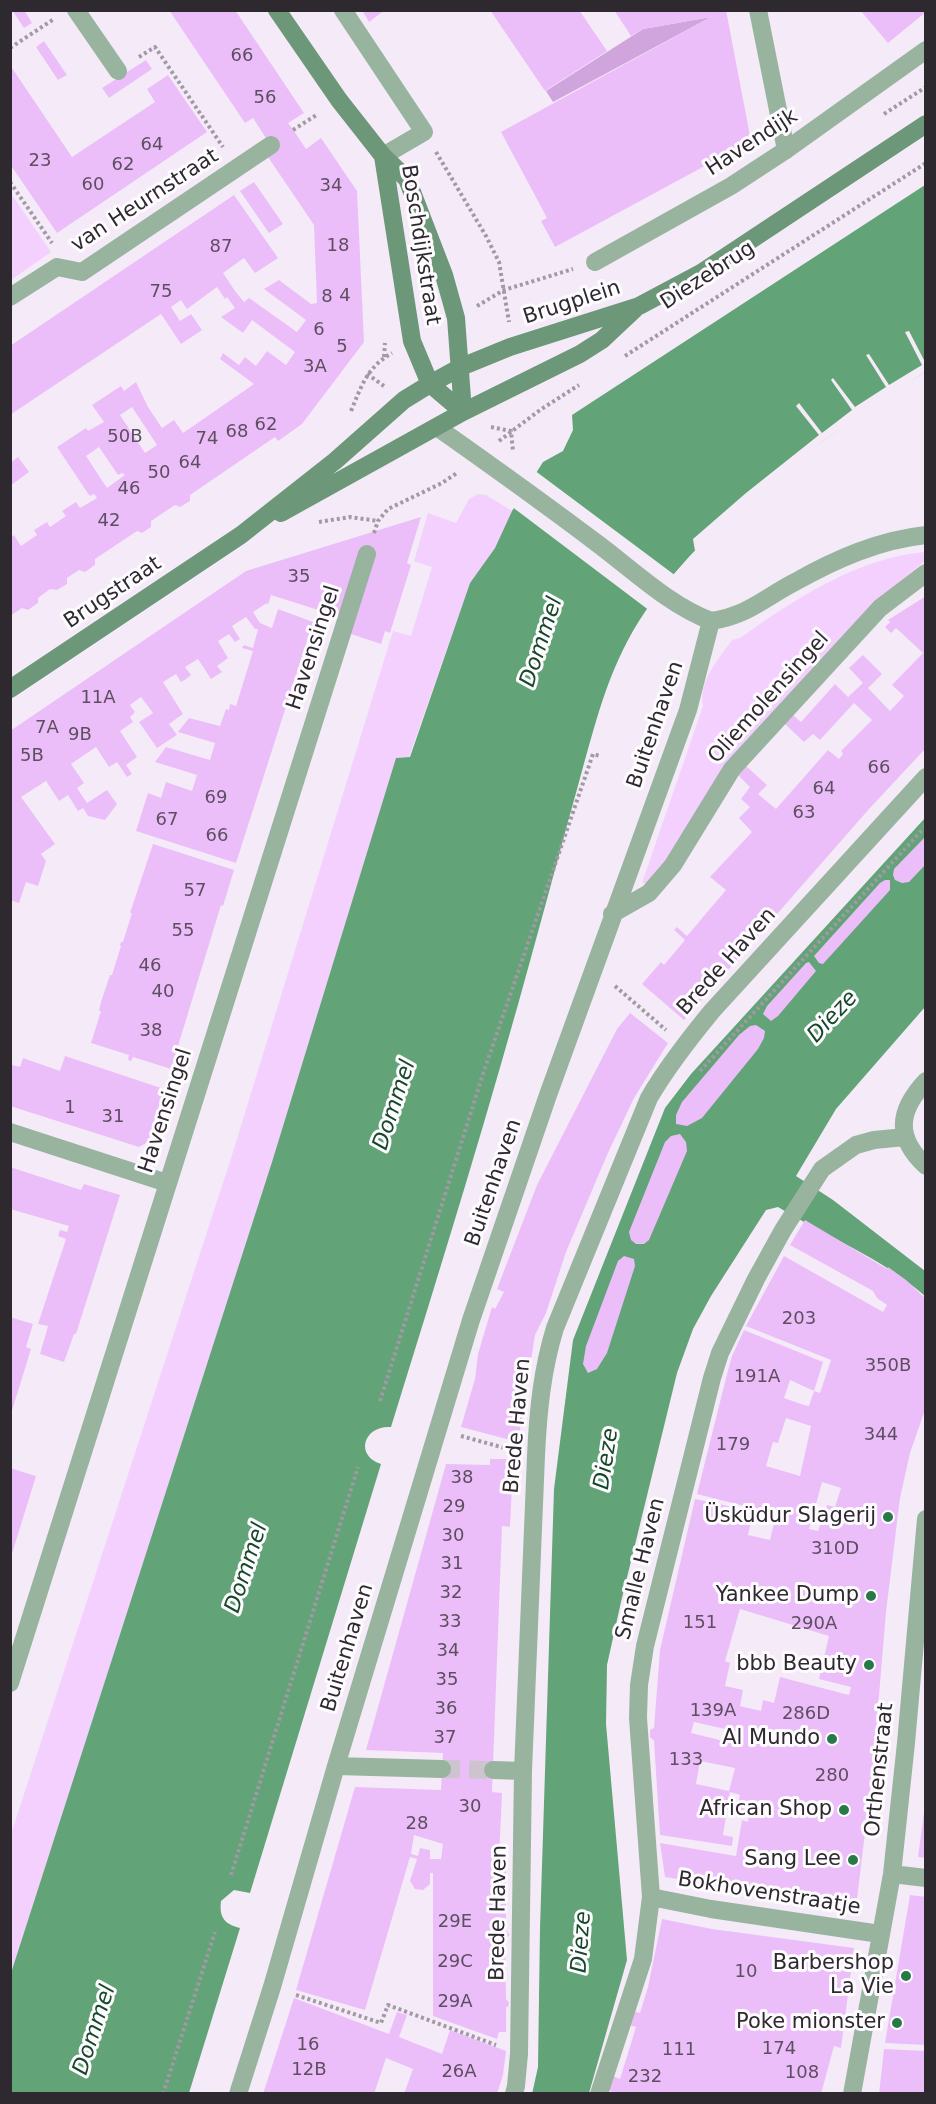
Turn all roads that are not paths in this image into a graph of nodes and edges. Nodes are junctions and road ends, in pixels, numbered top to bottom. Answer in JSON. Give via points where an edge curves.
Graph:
{"nodes":[{"id":1,"x":76,"y":10,"type":"edge"},
{"id":2,"x":277,"y":10,"type":"edge"},
{"id":3,"x":343,"y":10,"type":"edge"},
{"id":4,"x":758,"y":10,"type":"edge"},
{"id":5,"x":926,"y":50,"type":"edge"},
{"id":6,"x":118,"y":71,"type":"road end"},
{"id":7,"x":926,"y":124,"type":"edge"},
{"id":8,"x":271,"y":145,"type":"dead end"},
{"id":9,"x":786,"y":150,"type":"junction"},
{"id":10,"x":383,"y":156,"type":"junction"},
{"id":11,"x":595,"y":262,"type":"dead end"},
{"id":12,"x":10,"y":297,"type":"edge"},
{"id":13,"x":639,"y":306,"type":"junction"},
{"id":14,"x":461,"y":367,"type":"junction"},
{"id":15,"x":430,"y":384,"type":"junction"},
{"id":16,"x":463,"y":412,"type":"junction"},
{"id":17,"x":438,"y":428,"type":"junction"},
{"id":18,"x":335,"y":460,"type":"joint"},
{"id":19,"x":241,"y":535,"type":"junction"},
{"id":20,"x":926,"y":535,"type":"edge"},
{"id":21,"x":368,"y":554,"type":"dead end"},
{"id":22,"x":926,"y":573,"type":"edge"},
{"id":23,"x":711,"y":621,"type":"junction"},
{"id":24,"x":10,"y":689,"type":"edge"},
{"id":25,"x":926,"y":777,"type":"edge"},
{"id":26,"x":612,"y":914,"type":"junction"},
{"id":27,"x":926,"y":1082,"type":"edge"},
{"id":28,"x":10,"y":1132,"type":"edge"},
{"id":29,"x":905,"y":1137,"type":"junction"},
{"id":30,"x":926,"y":1166,"type":"edge"},
{"id":31,"x":167,"y":1183,"type":"junction"},
{"id":32,"x":926,"y":1520,"type":"edge"},
{"id":33,"x":19,"y":1628,"type":"edge"},
{"id":34,"x":10,"y":1683,"type":"edge"},
{"id":35,"x":336,"y":1766,"type":"junction"},
{"id":36,"x":442,"y":1769,"type":"tunnel mouth"},
{"id":37,"x":493,"y":1770,"type":"tunnel mouth"},
{"id":38,"x":523,"y":1771,"type":"junction"},
{"id":39,"x":892,"y":1874,"type":"junction"},
{"id":40,"x":926,"y":1878,"type":"edge"},
{"id":41,"x":651,"y":1897,"type":"junction"},
{"id":42,"x":880,"y":1934,"type":"junction"},
{"id":43,"x":238,"y":2094,"type":"edge"},
{"id":44,"x":514,"y":2094,"type":"edge"},
{"id":45,"x":599,"y":2094,"type":"edge"},
{"id":46,"x":852,"y":2094,"type":"edge"}],
"edges":[{"from":1,"to":6,"type":"street"},
{"from":2,"to":10,"type":"street","name":"Boschdijkstraat"},
{"from":3,"to":10,"type":"street","name":"Boschdijkstraat","via":[[424,132]]},
{"from":4,"to":9,"type":"street"},
{"from":5,"to":9,"type":"street","name":"Havendijk"},
{"from":7,"to":13,"type":"street","name":"Diezebrug","via":[[700,273]]},
{"from":8,"to":12,"type":"street","name":"van Heurnstraat","via":[[82,273],[57,267]]},
{"from":9,"to":11,"type":"street","name":"Havendijk","via":[[732,186]]},
{"from":10,"to":14,"type":"street","name":"Boschdijkstraat","via":[[407,179],[444,274],[456,318]]},
{"from":10,"to":15,"type":"street","name":"Boschdijkstraat","via":[[412,341]]},
{"from":13,"to":14,"type":"street","name":"Brugplein","via":[[524,342]]},
{"from":13,"to":16,"type":"street","name":"Brugplein","via":[[602,340],[580,354]]},
{"from":14,"to":15,"type":"street","name":"Brugplein"},
{"from":14,"to":16,"type":"street"},
{"from":15,"to":16,"type":"street"},
{"from":15,"to":18,"type":"street","name":"Brugplein","via":[[404,400]]},
{"from":16,"to":17,"type":"street","name":"Brugplein"},
{"from":17,"to":19,"type":"street","name":"Brugstraat"},
{"from":17,"to":23,"type":"street","via":[[663,594],[692,614]]},
{"from":18,"to":19,"type":"street","name":"Brugstraat"},
{"from":19,"to":24,"type":"street","name":"Brugstraat"},
{"from":20,"to":23,"type":"street","via":[[864,549],[793,582],[744,613]]},
{"from":21,"to":31,"type":"street","name":"Havensingel"},
{"from":22,"to":26,"type":"street","name":"Oliemolensingel","via":[[880,608],[732,769],[673,865],[649,893]]},
{"from":23,"to":26,"type":"street","name":"Buitenhaven","via":[[688,710]]},
{"from":25,"to":38,"type":"street","name":"Brede Haven","via":[[684,1045],[649,1098],[555,1328],[539,1404]]},
{"from":26,"to":35,"type":"street","name":"Buitenhaven","via":[[471,1320]]},
{"from":27,"to":29,"type":"street","via":[[908,1104],[903,1122]]},
{"from":28,"to":31,"type":"street"},
{"from":29,"to":30,"type":"street","via":[[912,1152]]},
{"from":29,"to":41,"type":"street","name":"Smalle Haven","via":[[856,1145],[822,1169],[783,1230],[733,1325],[712,1378],[639,1684]]},
{"from":31,"to":33,"type":"street","name":"Havensingel","via":[[114,1357]]},
{"from":32,"to":39,"type":"street","name":"Orthenstraat"},
{"from":33,"to":34,"type":"street","name":"Havensingel"},
{"from":35,"to":36,"type":"street"},
{"from":35,"to":43,"type":"street","name":"Buitenhaven"},
{"from":37,"to":38,"type":"street"},
{"from":38,"to":44,"type":"street","name":"Brede Haven","via":[[519,2054]]},
{"from":39,"to":40,"type":"street"},
{"from":39,"to":42,"type":"street","name":"Orthenstraat"},
{"from":41,"to":42,"type":"street","name":"Bokhovenstraatje"},
{"from":41,"to":45,"type":"street","name":"Smalle Haven","via":[[643,1959]]},
{"from":42,"to":46,"type":"street","name":"Orthenstraat"}]}
